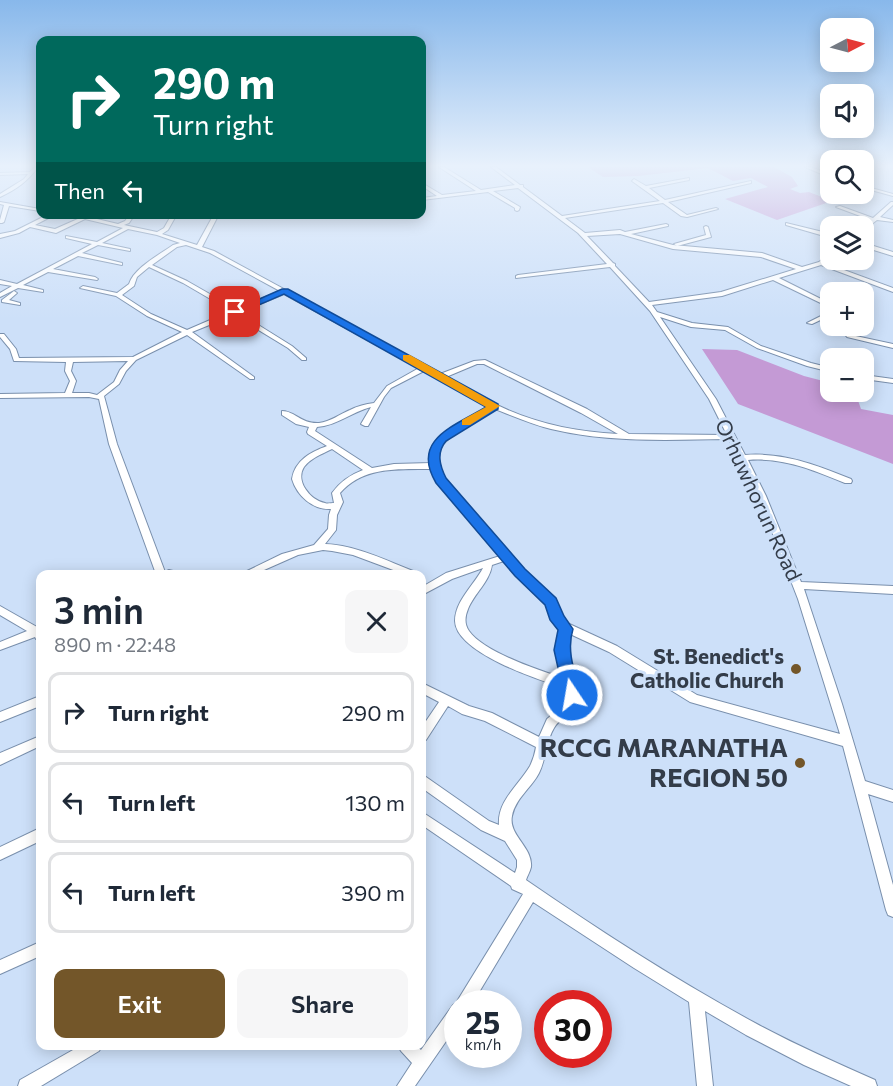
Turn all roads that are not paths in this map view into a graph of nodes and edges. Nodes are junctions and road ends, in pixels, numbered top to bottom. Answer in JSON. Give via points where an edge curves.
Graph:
{"nodes":[{"id":1,"x":564,"y":217,"type":"edge"},
{"id":2,"x":3,"y":218,"type":"edge"},
{"id":3,"x":871,"y":218,"type":"edge"},
{"id":4,"x":44,"y":219,"type":"edge"},
{"id":5,"x":80,"y":219,"type":"edge"},
{"id":6,"x":93,"y":219,"type":"edge"},
{"id":7,"x":129,"y":219,"type":"edge"},
{"id":8,"x":172,"y":219,"type":"edge"},
{"id":9,"x":214,"y":219,"type":"edge"},
{"id":10,"x":875,"y":219,"type":"joint"},
{"id":11,"x":893,"y":221,"type":"edge"},
{"id":12,"x":2,"y":222,"type":"dead end"},
{"id":13,"x":788,"y":224,"type":"dead end"},
{"id":14,"x":119,"y":225,"type":"junction"},
{"id":15,"x":666,"y":225,"type":"dead end"},
{"id":16,"x":31,"y":226,"type":"junction"},
{"id":17,"x":128,"y":227,"type":"junction"},
{"id":18,"x":706,"y":227,"type":"dead end"},
{"id":19,"x":627,"y":233,"type":"junction"},
{"id":20,"x":820,"y":233,"type":"edge"},
{"id":21,"x":158,"y":234,"type":"junction"},
{"id":22,"x":583,"y":235,"type":"junction"},
{"id":23,"x":0,"y":236,"type":"edge"},
{"id":24,"x":68,"y":237,"type":"dead end"},
{"id":25,"x":99,"y":243,"type":"junction"},
{"id":26,"x":187,"y":243,"type":"junction"},
{"id":27,"x":664,"y":245,"type":"junction"},
{"id":28,"x":199,"y":247,"type":"junction"},
{"id":29,"x":874,"y":248,"type":"edge"},
{"id":30,"x":128,"y":250,"type":"dead end"},
{"id":31,"x":78,"y":254,"type":"junction"},
{"id":32,"x":893,"y":254,"type":"edge"},
{"id":33,"x":820,"y":263,"type":"edge"},
{"id":34,"x":120,"y":264,"type":"dead end"},
{"id":35,"x":613,"y":265,"type":"junction"},
{"id":36,"x":150,"y":266,"type":"junction"},
{"id":37,"x":801,"y":269,"type":"junction"},
{"id":38,"x":48,"y":270,"type":"junction"},
{"id":39,"x":840,"y":270,"type":"edge"},
{"id":40,"x":518,"y":277,"type":"dead end"},
{"id":41,"x":774,"y":278,"type":"junction"},
{"id":42,"x":95,"y":279,"type":"dead end"},
{"id":43,"x":0,"y":282,"type":"edge"},
{"id":44,"x":17,"y":286,"type":"junction"},
{"id":45,"x":25,"y":288,"type":"junction"},
{"id":46,"x":83,"y":288,"type":"dead end"},
{"id":47,"x":893,"y":290,"type":"edge"},
{"id":48,"x":41,"y":291,"type":"dead end"},
{"id":49,"x":285,"y":291,"type":"junction"},
{"id":50,"x":0,"y":295,"type":"edge"},
{"id":51,"x":118,"y":295,"type":"junction"},
{"id":52,"x":820,"y":301,"type":"edge"},
{"id":53,"x":18,"y":304,"type":"dead end"},
{"id":54,"x":648,"y":304,"type":"junction"},
{"id":55,"x":236,"y":311,"type":"junction"},
{"id":56,"x":655,"y":313,"type":"junction"},
{"id":57,"x":820,"y":318,"type":"edge"},
{"id":58,"x":810,"y":323,"type":"dead end"},
{"id":59,"x":187,"y":332,"type":"junction"},
{"id":60,"x":2,"y":335,"type":"dead end"},
{"id":61,"x":849,"y":336,"type":"edge"},
{"id":62,"x":893,"y":346,"type":"edge"},
{"id":63,"x":70,"y":359,"type":"junction"},
{"id":64,"x":134,"y":359,"type":"junction"},
{"id":65,"x":304,"y":359,"type":"dead end"},
{"id":66,"x":820,"y":366,"type":"edge"},
{"id":67,"x":424,"y":368,"type":"junction"},
{"id":68,"x":439,"y":377,"type":"junction"},
{"id":69,"x":252,"y":378,"type":"dead end"},
{"id":70,"x":874,"y":378,"type":"edge"},
{"id":71,"x":893,"y":381,"type":"edge"},
{"id":72,"x":0,"y":396,"type":"edge"},
{"id":73,"x":67,"y":396,"type":"junction"},
{"id":74,"x":100,"y":396,"type":"junction"},
{"id":75,"x":376,"y":404,"type":"junction"},
{"id":76,"x":494,"y":406,"type":"junction"},
{"id":77,"x":285,"y":413,"type":"dead end"},
{"id":78,"x":365,"y":424,"type":"dead end"},
{"id":79,"x":314,"y":425,"type":"junction"},
{"id":80,"x":732,"y":437,"type":"junction"},
{"id":81,"x":631,"y":438,"type":"junction"},
{"id":82,"x":333,"y":446,"type":"junction"},
{"id":83,"x":743,"y":458,"type":"junction"},
{"id":84,"x":434,"y":466,"type":"junction"},
{"id":85,"x":369,"y":470,"type":"junction"},
{"id":86,"x":848,"y":481,"type":"dead end"},
{"id":87,"x":337,"y":507,"type":"junction"},
{"id":88,"x":316,"y":548,"type":"junction"},
{"id":89,"x":507,"y":557,"type":"junction"},
{"id":90,"x":488,"y":563,"type":"junction"},
{"id":91,"x":160,"y":570,"type":"edge"},
{"id":92,"x":257,"y":570,"type":"edge"},
{"id":93,"x":402,"y":570,"type":"edge"},
{"id":94,"x":426,"y":579,"type":"edge"},
{"id":95,"x":434,"y":582,"type":"junction"},
{"id":96,"x":798,"y":585,"type":"junction"},
{"id":97,"x":426,"y":588,"type":"edge"},
{"id":98,"x":893,"y":590,"type":"edge"},
{"id":99,"x":0,"y":610,"type":"edge"},
{"id":100,"x":566,"y":629,"type":"junction"},
{"id":101,"x":36,"y":631,"type":"edge"},
{"id":102,"x":36,"y":634,"type":"edge"},
{"id":103,"x":0,"y":646,"type":"edge"},
{"id":104,"x":570,"y":685,"type":"junction"},
{"id":105,"x":426,"y":690,"type":"edge"},
{"id":106,"x":446,"y":700,"type":"junction"},
{"id":107,"x":36,"y":703,"type":"edge"},
{"id":108,"x":0,"y":717,"type":"edge"},
{"id":109,"x":426,"y":730,"type":"edge"},
{"id":110,"x":848,"y":742,"type":"junction"},
{"id":111,"x":36,"y":743,"type":"edge"},
{"id":112,"x":543,"y":744,"type":"junction"},
{"id":113,"x":0,"y":759,"type":"edge"},
{"id":114,"x":426,"y":784,"type":"edge"},
{"id":115,"x":860,"y":785,"type":"junction"},
{"id":116,"x":893,"y":796,"type":"edge"},
{"id":117,"x":426,"y":821,"type":"edge"},
{"id":118,"x":36,"y":836,"type":"edge"},
{"id":119,"x":510,"y":836,"type":"junction"},
{"id":120,"x":0,"y":854,"type":"edge"},
{"id":121,"x":517,"y":884,"type":"junction"},
{"id":122,"x":531,"y":893,"type":"junction"},
{"id":123,"x":893,"y":910,"type":"edge"},
{"id":124,"x":36,"y":951,"type":"edge"},
{"id":125,"x":0,"y":967,"type":"edge"},
{"id":126,"x":471,"y":990,"type":"edge"},
{"id":127,"x":696,"y":999,"type":"junction"},
{"id":128,"x":444,"y":1029,"type":"edge"},
{"id":129,"x":87,"y":1050,"type":"edge"},
{"id":130,"x":410,"y":1050,"type":"edge"},
{"id":131,"x":421,"y":1061,"type":"junction"},
{"id":132,"x":26,"y":1086,"type":"edge"},
{"id":133,"x":405,"y":1086,"type":"edge"},
{"id":134,"x":705,"y":1086,"type":"edge"},
{"id":135,"x":869,"y":1086,"type":"edge"}],
"edges":[{"from":1,"to":22,"type":"street","name":"Orhuwhorun Road"},
{"from":2,"to":12,"type":"street"},
{"from":3,"to":10,"type":"street"},
{"from":4,"to":16,"type":"street"},
{"from":5,"to":16,"type":"street","via":[[57,231]]},
{"from":6,"to":14,"type":"street"},
{"from":7,"to":14,"type":"street"},
{"from":8,"to":21,"type":"street"},
{"from":9,"to":28,"type":"street"},
{"from":10,"to":11,"type":"street"},
{"from":13,"to":20,"type":"street"},
{"from":14,"to":17,"type":"street"},
{"from":15,"to":19,"type":"street"},
{"from":16,"to":23,"type":"street"},
{"from":17,"to":21,"type":"street"},
{"from":17,"to":25,"type":"street"},
{"from":18,"to":27,"type":"street","via":[[710,234],[705,237]]},
{"from":19,"to":22,"type":"street"},
{"from":19,"to":27,"type":"street"},
{"from":21,"to":26,"type":"street"},
{"from":22,"to":35,"type":"street","name":"Orhuwhorun Road"},
{"from":24,"to":25,"type":"street"},
{"from":25,"to":30,"type":"street"},
{"from":25,"to":31,"type":"street"},
{"from":26,"to":28,"type":"street"},
{"from":26,"to":36,"type":"street","via":[[175,246]]},
{"from":27,"to":37,"type":"street","via":[[751,253]]},
{"from":28,"to":49,"type":"street"},
{"from":29,"to":32,"type":"street"},
{"from":31,"to":34,"type":"street"},
{"from":31,"to":38,"type":"street"},
{"from":33,"to":37,"type":"street"},
{"from":35,"to":40,"type":"street"},
{"from":35,"to":54,"type":"street","name":"Orhuwhorun Road"},
{"from":36,"to":51,"type":"street"},
{"from":36,"to":55,"type":"street"},
{"from":37,"to":41,"type":"street"},
{"from":38,"to":42,"type":"street"},
{"from":38,"to":44,"type":"street"},
{"from":39,"to":47,"type":"street"},
{"from":41,"to":52,"type":"street"},
{"from":41,"to":54,"type":"street","via":[[722,294]]},
{"from":43,"to":44,"type":"street"},
{"from":44,"to":45,"type":"street"},
{"from":44,"to":50,"type":"street"},
{"from":45,"to":48,"type":"street"},
{"from":45,"to":53,"type":"street","via":[[4,301]]},
{"from":46,"to":51,"type":"street"},
{"from":49,"to":55,"type":"street"},
{"from":49,"to":67,"type":"street"},
{"from":51,"to":59,"type":"street"},
{"from":54,"to":56,"type":"street","name":"Orhuwhorun Road"},
{"from":55,"to":59,"type":"street"},
{"from":55,"to":65,"type":"street"},
{"from":56,"to":66,"type":"street","via":[[691,325],[726,328],[759,347]]},
{"from":56,"to":80,"type":"street","name":"Orhuwhorun Road","via":[[686,357]]},
{"from":57,"to":58,"type":"street"},
{"from":59,"to":64,"type":"street"},
{"from":59,"to":69,"type":"street"},
{"from":60,"to":63,"type":"street","via":[[14,349],[16,360]]},
{"from":61,"to":62,"type":"street"},
{"from":63,"to":64,"type":"street"},
{"from":63,"to":73,"type":"street","via":[[73,381]]},
{"from":64,"to":74,"type":"street","via":[[117,383]]},
{"from":67,"to":68,"type":"street"},
{"from":67,"to":75,"type":"street","via":[[390,387]]},
{"from":68,"to":76,"type":"street"},
{"from":68,"to":81,"type":"street","via":[[485,362]]},
{"from":70,"to":71,"type":"street"},
{"from":72,"to":73,"type":"street"},
{"from":73,"to":74,"type":"street"},
{"from":74,"to":91,"type":"street","via":[[113,444]]},
{"from":75,"to":78,"type":"street"},
{"from":75,"to":79,"type":"street","via":[[362,406],[332,423]]},
{"from":76,"to":81,"type":"street","via":[[523,419],[571,432]]},
{"from":76,"to":84,"type":"street","via":[[442,439],[436,446]]},
{"from":77,"to":79,"type":"street","via":[[299,424]]},
{"from":79,"to":82,"type":"street","via":[[311,432]]},
{"from":80,"to":81,"type":"street"},
{"from":80,"to":83,"type":"street","name":"Orhuwhorun Road"},
{"from":82,"to":85,"type":"street"},
{"from":82,"to":87,"type":"street","via":[[308,458],[297,480],[305,493],[322,506]]},
{"from":83,"to":86,"type":"street","via":[[786,460]]},
{"from":83,"to":96,"type":"street","name":"Orhuwhorun Road"},
{"from":84,"to":85,"type":"street"},
{"from":84,"to":89,"type":"street","via":[[441,480]]},
{"from":85,"to":87,"type":"street","via":[[338,490]]},
{"from":87,"to":88,"type":"street","via":[[332,530]]},
{"from":88,"to":92,"type":"street"},
{"from":88,"to":93,"type":"street","via":[[353,552]]},
{"from":89,"to":90,"type":"street"},
{"from":89,"to":100,"type":"street","via":[[551,602]]},
{"from":90,"to":95,"type":"street"},
{"from":90,"to":104,"type":"street","via":[[463,612],[461,631],[470,640],[526,670]]},
{"from":94,"to":95,"type":"street"},
{"from":95,"to":97,"type":"street"},
{"from":96,"to":98,"type":"street"},
{"from":96,"to":110,"type":"street","name":"Orhuwhorun Road"},
{"from":99,"to":101,"type":"street"},
{"from":100,"to":104,"type":"street","via":[[562,650]]},
{"from":100,"to":110,"type":"street","via":[[613,649],[694,699]]},
{"from":102,"to":103,"type":"street"},
{"from":104,"to":112,"type":"street","via":[[570,709],[553,720]]},
{"from":105,"to":106,"type":"street"},
{"from":106,"to":109,"type":"street"},
{"from":106,"to":112,"type":"street"},
{"from":107,"to":108,"type":"street"},
{"from":110,"to":115,"type":"street","name":"Orhuwhorun Road"},
{"from":111,"to":113,"type":"street"},
{"from":112,"to":119,"type":"street","via":[[538,764],[518,790],[505,817]]},
{"from":114,"to":119,"type":"street","via":[[485,826]]},
{"from":115,"to":116,"type":"street"},
{"from":115,"to":123,"type":"street","name":"Orhuwhorun Road"},
{"from":117,"to":121,"type":"street"},
{"from":118,"to":120,"type":"street"},
{"from":119,"to":121,"type":"street","via":[[525,866]]},
{"from":121,"to":122,"type":"street"},
{"from":122,"to":126,"type":"street"},
{"from":122,"to":127,"type":"street"},
{"from":124,"to":125,"type":"street"},
{"from":127,"to":134,"type":"street"},
{"from":127,"to":135,"type":"street","via":[[786,1049]]},
{"from":128,"to":131,"type":"street"},
{"from":129,"to":132,"type":"street"},
{"from":130,"to":131,"type":"street"},
{"from":131,"to":133,"type":"street"}]}
